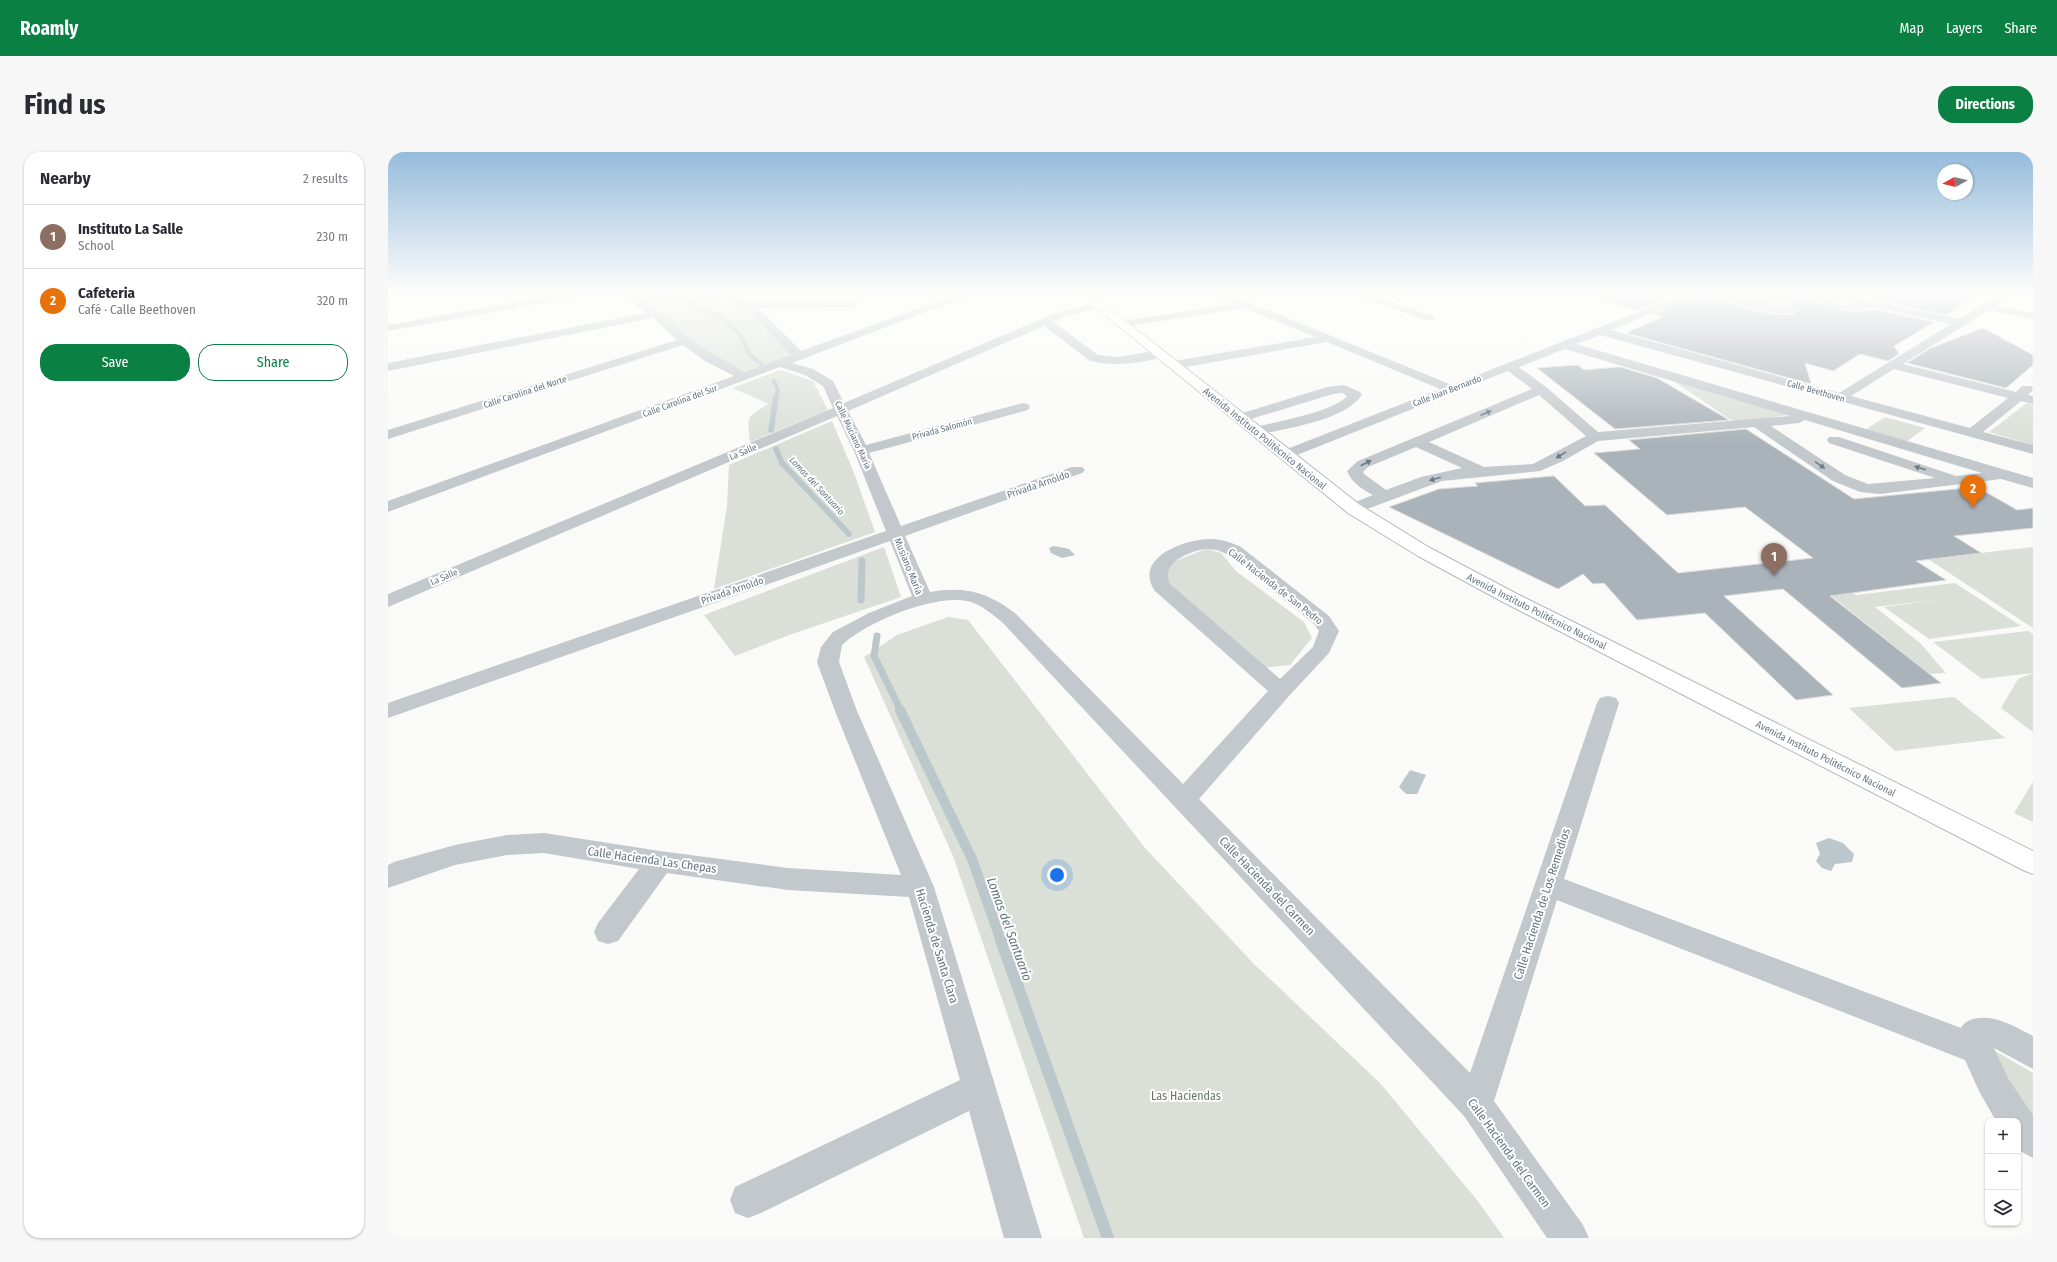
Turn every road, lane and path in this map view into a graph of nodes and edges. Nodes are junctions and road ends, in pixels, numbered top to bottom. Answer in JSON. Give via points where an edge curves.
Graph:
{"nodes":[{"id":1,"x":506,"y":344,"type":"edge"},
{"id":2,"x":673,"y":344,"type":"edge"},
{"id":3,"x":689,"y":344,"type":"edge"},
{"id":4,"x":787,"y":344,"type":"edge"},
{"id":5,"x":836,"y":344,"type":"edge"},
{"id":6,"x":1004,"y":344,"type":"edge"},
{"id":7,"x":1075,"y":344,"type":"edge"},
{"id":8,"x":1145,"y":344,"type":"edge"},
{"id":9,"x":1290,"y":344,"type":"edge"},
{"id":10,"x":1339,"y":344,"type":"edge"},
{"id":11,"x":1568,"y":344,"type":"edge"},
{"id":12,"x":1645,"y":344,"type":"edge"},
{"id":13,"x":1926,"y":344,"type":"edge"},
{"id":14,"x":1565,"y":345,"type":"junction"},
{"id":15,"x":800,"y":357,"type":"junction"},
{"id":16,"x":1167,"y":359,"type":"junction"},
{"id":17,"x":783,"y":364,"type":"junction"},
{"id":18,"x":1891,"y":365,"type":"junction"},
{"id":19,"x":1509,"y":366,"type":"junction"},
{"id":20,"x":388,"y":367,"type":"edge"},
{"id":21,"x":746,"y":377,"type":"junction"},
{"id":22,"x":2033,"y":384,"type":"edge"},
{"id":23,"x":1451,"y":389,"type":"junction"},
{"id":24,"x":1541,"y":390,"type":"junction"},
{"id":25,"x":2018,"y":396,"type":"junction"},
{"id":26,"x":1839,"y":398,"type":"junction"},
{"id":27,"x":2033,"y":400,"type":"edge"},
{"id":28,"x":1023,"y":406,"type":"dead end"},
{"id":29,"x":842,"y":409,"type":"junction"},
{"id":30,"x":1241,"y":418,"type":"junction"},
{"id":31,"x":1810,"y":418,"type":"junction"},
{"id":32,"x":1778,"y":421,"type":"junction"},
{"id":33,"x":1757,"y":423,"type":"junction"},
{"id":34,"x":1257,"y":431,"type":"junction"},
{"id":35,"x":1972,"y":434,"type":"junction"},
{"id":36,"x":388,"y":435,"type":"edge"},
{"id":37,"x":1595,"y":437,"type":"junction"},
{"id":38,"x":1417,"y":442,"type":"junction"},
{"id":39,"x":2033,"y":450,"type":"edge"},
{"id":40,"x":861,"y":451,"type":"junction"},
{"id":41,"x":1287,"y":454,"type":"junction"},
{"id":42,"x":1077,"y":470,"type":"dead end"},
{"id":43,"x":1485,"y":473,"type":"junction"},
{"id":44,"x":2004,"y":475,"type":"junction"},
{"id":45,"x":1957,"y":480,"type":"junction"},
{"id":46,"x":2033,"y":484,"type":"edge"},
{"id":47,"x":1385,"y":496,"type":"junction"},
{"id":48,"x":388,"y":508,"type":"edge"},
{"id":49,"x":1354,"y":509,"type":"junction"},
{"id":50,"x":896,"y":533,"type":"junction"},
{"id":51,"x":923,"y":599,"type":"junction"},
{"id":52,"x":388,"y":601,"type":"edge"},
{"id":53,"x":828,"y":662,"type":"joint"},
{"id":54,"x":1281,"y":691,"type":"junction"},
{"id":55,"x":1608,"y":703,"type":"dead end"},
{"id":56,"x":388,"y":711,"type":"edge"},
{"id":57,"x":1184,"y":799,"type":"junction"},
{"id":58,"x":660,"y":862,"type":"junction"},
{"id":59,"x":2033,"y":862,"type":"edge"},
{"id":60,"x":388,"y":877,"type":"edge"},
{"id":61,"x":1548,"y":885,"type":"junction"},
{"id":62,"x":920,"y":887,"type":"junction"},
{"id":63,"x":608,"y":932,"type":"dead end"},
{"id":64,"x":1978,"y":1050,"type":"junction"},
{"id":65,"x":2033,"y":1054,"type":"edge"},
{"id":66,"x":979,"y":1088,"type":"junction"},
{"id":67,"x":1476,"y":1104,"type":"junction"},
{"id":68,"x":2014,"y":1118,"type":"edge"},
{"id":69,"x":2021,"y":1127,"type":"edge"},
{"id":70,"x":2033,"y":1140,"type":"edge"},
{"id":71,"x":748,"y":1200,"type":"dead end"},
{"id":72,"x":1023,"y":1238,"type":"edge"},
{"id":73,"x":1570,"y":1238,"type":"edge"}],
"edges":[{"from":1,"to":20,"type":"street"},
{"from":2,"to":36,"type":"street","name":"Calle Carolina del Norte"},
{"from":3,"to":21,"type":"street","via":[[709,358]]},
{"from":4,"to":15,"type":"street"},
{"from":5,"to":15,"type":"street","name":"Calle Carolina del Sur"},
{"from":6,"to":29,"type":"street","name":"La Salle"},
{"from":7,"to":16,"type":"street","via":[[1099,360]]},
{"from":8,"to":16,"type":"main road","name":"Avenida Instituto Politécnico Nacional"},
{"from":9,"to":16,"type":"street"},
{"from":10,"to":23,"type":"street"},
{"from":11,"to":14,"type":"street","name":"Calle Juan Bernardo"},
{"from":12,"to":26,"type":"street","name":"Calle Beethoven"},
{"from":13,"to":18,"type":"street"},
{"from":14,"to":19,"type":"street","name":"Calle Juan Bernardo"},
{"from":14,"to":31,"type":"street"},
{"from":15,"to":17,"type":"street","name":"Calle Carolina del Sur"},
{"from":16,"to":30,"type":"main road","name":"Avenida Instituto Politécnico Nacional"},
{"from":17,"to":21,"type":"street","name":"Calle Carolina del Sur"},
{"from":17,"to":29,"type":"street","name":"Calle Muciano María","via":[[809,372],[828,384]]},
{"from":18,"to":25,"type":"street"},
{"from":18,"to":26,"type":"street"},
{"from":19,"to":23,"type":"street","name":"Calle Juan Bernardo"},
{"from":19,"to":24,"type":"street"},
{"from":21,"to":48,"type":"street","name":"Calle Carolina del Sur"},
{"from":22,"to":25,"type":"street"},
{"from":23,"to":41,"type":"street","name":"Calle Juan Bernardo"},
{"from":24,"to":37,"type":"street"},
{"from":38,"to":24,"type":"street","one_way":true},
{"from":25,"to":27,"type":"street"},
{"from":25,"to":35,"type":"street"},
{"from":26,"to":35,"type":"street","name":"Calle Beethoven"},
{"from":28,"to":40,"type":"street","name":"Privada Salomón"},
{"from":29,"to":40,"type":"street","name":"Calle Muciano María"},
{"from":29,"to":52,"type":"street","name":"La Salle"},
{"from":30,"to":34,"type":"main road","name":"Avenida Instituto Politécnico Nacional"},
{"from":30,"to":34,"type":"street","via":[[1332,390],[1344,389],[1355,395],[1347,404],[1331,411]]},
{"from":31,"to":32,"type":"street"},
{"from":31,"to":44,"type":"street"},
{"from":32,"to":33,"type":"street"},
{"from":45,"to":32,"type":"street","one_way":true},
{"from":33,"to":37,"type":"street"},
{"from":33,"to":45,"type":"street","one_way":true,"via":[[1838,478],[1859,487],[1880,489]]},
{"from":34,"to":41,"type":"main road","name":"Avenida Instituto Politécnico Nacional"},
{"from":35,"to":39,"type":"street","name":"Calle Beethoven"},
{"from":37,"to":43,"type":"street","one_way":true,"via":[[1540,466]]},
{"from":38,"to":43,"type":"street"},
{"from":47,"to":38,"type":"street","one_way":true,"via":[[1360,479],[1356,471],[1363,464]]},
{"from":40,"to":50,"type":"street","name":"Calle Muciano María"},
{"from":41,"to":49,"type":"main road","name":"Avenida Instituto Politécnico Nacional"},
{"from":42,"to":50,"type":"street","name":"Privada Arnoldo"},
{"from":43,"to":47,"type":"street","one_way":true,"via":[[1453,474]]},
{"from":44,"to":45,"type":"street"},
{"from":44,"to":46,"type":"street"},
{"from":47,"to":49,"type":"street"},
{"from":49,"to":59,"type":"main road","name":"Avenida Instituto Politécnico Nacional","via":[[1424,552],[1510,598]]},
{"from":50,"to":51,"type":"street","name":"Musiano María"},
{"from":50,"to":56,"type":"street","name":"Privada Arnoldo"},
{"from":51,"to":53,"type":"street","name":"Calle Hacienda del Carmen","via":[[851,627],[834,642],[828,654]]},
{"from":51,"to":57,"type":"street","name":"Calle Hacienda del Carmen","via":[[950,595],[970,596],[988,603],[1009,618]]},
{"from":53,"to":62,"type":"street","name":"Hacienda de Santa Clara"},
{"from":54,"to":54,"type":"street","name":"Calle Hacienda de San Pedro","via":[[1322,649],[1329,631],[1326,625],[1235,551],[1224,546],[1202,544],[1173,554],[1159,568],[1157,574],[1162,587]]},
{"from":54,"to":57,"type":"street","name":"Calle Hacienda de San Pedro"},
{"from":55,"to":61,"type":"street","name":"Calle Hacienda de Los Remedios"},
{"from":57,"to":67,"type":"street","name":"Calle Hacienda del Carmen"},
{"from":58,"to":60,"type":"street","name":"Calle Hacienda Las Chepas","via":[[544,843],[507,845],[455,855]]},
{"from":58,"to":62,"type":"street","name":"Calle Hacienda Las Chepas","via":[[788,879]]},
{"from":58,"to":63,"type":"street"},
{"from":61,"to":64,"type":"street"},
{"from":61,"to":67,"type":"street","name":"Calle Hacienda de Los Remedios"},
{"from":62,"to":66,"type":"street","name":"Hacienda de Santa Clara"},
{"from":64,"to":65,"type":"street","via":[[1974,1035],[1984,1030],[1996,1033]]},
{"from":64,"to":68,"type":"street","via":[[1997,1093]]},
{"from":66,"to":71,"type":"street"},
{"from":66,"to":72,"type":"street","name":"Hacienda de Santa Clara"},
{"from":67,"to":73,"type":"street","name":"Calle Hacienda del Carmen"},
{"from":69,"to":70,"type":"street"}]}
